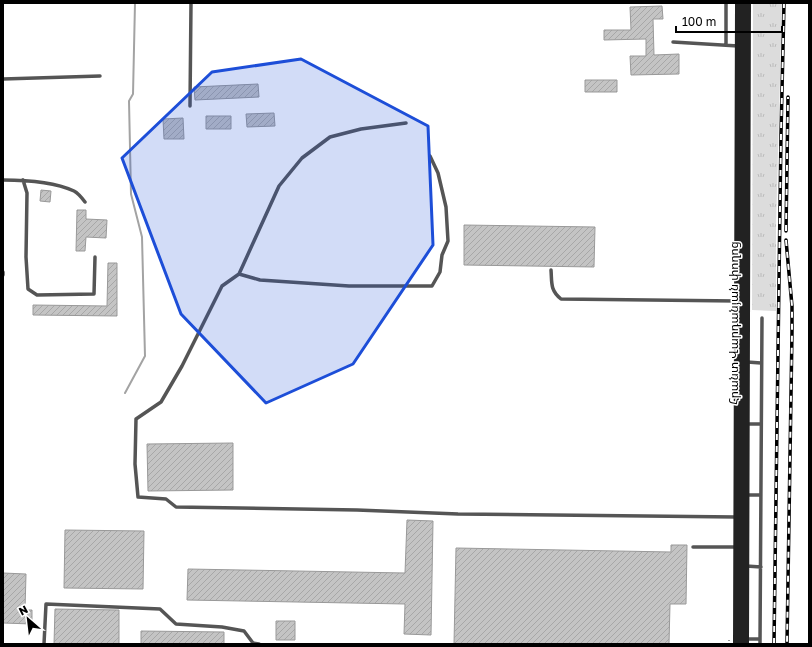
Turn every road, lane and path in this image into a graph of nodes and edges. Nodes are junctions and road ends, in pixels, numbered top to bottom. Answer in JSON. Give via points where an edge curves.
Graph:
{"nodes":[{"id":1,"x":191,"y":3,"type":"edge"},
{"id":2,"x":726,"y":3,"type":"edge"},
{"id":3,"x":739,"y":3,"type":"edge"},
{"id":4,"x":747,"y":3,"type":"edge"},
{"id":5,"x":673,"y":42,"type":"dead end"},
{"id":6,"x":726,"y":45,"type":"junction"},
{"id":7,"x":739,"y":46,"type":"junction"},
{"id":8,"x":100,"y":76,"type":"dead end"},
{"id":9,"x":3,"y":78,"type":"edge"},
{"id":10,"x":190,"y":106,"type":"dead end"},
{"id":11,"x":406,"y":123,"type":"dead end"},
{"id":12,"x":430,"y":156,"type":"dead end"},
{"id":13,"x":3,"y":180,"type":"edge"},
{"id":14,"x":23,"y":180,"type":"junction"},
{"id":15,"x":85,"y":202,"type":"dead end"},
{"id":16,"x":95,"y":257,"type":"dead end"},
{"id":17,"x":551,"y":270,"type":"dead end"},
{"id":18,"x":3,"y":272,"type":"edge"},
{"id":19,"x":239,"y":274,"type":"junction"},
{"id":20,"x":3,"y":275,"type":"edge"},
{"id":21,"x":738,"y":301,"type":"junction"},
{"id":22,"x":762,"y":318,"type":"dead end"},
{"id":23,"x":746,"y":362,"type":"junction"},
{"id":24,"x":762,"y":363,"type":"junction"},
{"id":25,"x":746,"y":424,"type":"junction"},
{"id":26,"x":761,"y":424,"type":"junction"},
{"id":27,"x":745,"y":495,"type":"junction"},
{"id":28,"x":760,"y":495,"type":"junction"},
{"id":29,"x":738,"y":517,"type":"junction"},
{"id":30,"x":692,"y":547,"type":"dead end"},
{"id":31,"x":738,"y":547,"type":"junction"},
{"id":32,"x":745,"y":566,"type":"junction"},
{"id":33,"x":761,"y":567,"type":"junction"},
{"id":34,"x":760,"y":639,"type":"junction"},
{"id":35,"x":745,"y":641,"type":"edge"},
{"id":36,"x":44,"y":644,"type":"edge"},
{"id":37,"x":260,"y":644,"type":"edge"},
{"id":38,"x":737,"y":644,"type":"edge"},
{"id":39,"x":760,"y":644,"type":"edge"}],
"edges":[{"from":1,"to":10,"type":"lane"},
{"from":2,"to":6,"type":"lane"},
{"from":3,"to":7,"type":"main road","name":"Հրանտ Վարդանյան փողոց"},
{"from":4,"to":23,"type":"main road","name":"Հրանտ Վարդանյան փողոց"},
{"from":5,"to":6,"type":"lane"},
{"from":6,"to":7,"type":"lane"},
{"from":7,"to":21,"type":"main road","name":"Հրանտ Վարդանյան փողոց"},
{"from":8,"to":9,"type":"lane"},
{"from":11,"to":19,"type":"lane","via":[[361,129],[330,137],[302,158],[279,186]]},
{"from":12,"to":19,"type":"lane","via":[[438,173],[446,207],[448,241],[442,255],[440,272],[432,286],[349,286],[260,280]]},
{"from":13,"to":14,"type":"lane"},
{"from":14,"to":15,"type":"lane","via":[[75,191]]},
{"from":14,"to":16,"type":"lane","via":[[27,193],[28,289],[37,295],[94,294]]},
{"from":17,"to":21,"type":"lane","via":[[552,288],[561,299]]},
{"from":18,"to":20,"type":"lane"},
{"from":19,"to":29,"type":"lane","via":[[222,286],[161,402],[136,419],[134,464],[138,497],[166,499],[176,507]]},
{"from":21,"to":29,"type":"main road","name":"Հրանտ Վարդանյան փողոց"},
{"from":22,"to":24,"type":"lane"},
{"from":23,"to":24,"type":"lane"},
{"from":23,"to":25,"type":"main road","name":"Հրանտ Վարդանյան փողոց"},
{"from":24,"to":26,"type":"lane"},
{"from":25,"to":26,"type":"lane"},
{"from":25,"to":27,"type":"main road","name":"Հրանտ Վարդանյան փողոց"},
{"from":26,"to":28,"type":"lane"},
{"from":27,"to":28,"type":"lane"},
{"from":27,"to":32,"type":"main road","name":"Հրանտ Վարդանյան փողոց"},
{"from":28,"to":33,"type":"lane"},
{"from":29,"to":31,"type":"main road","name":"Հրանտ Վարդանյան փողոց"},
{"from":30,"to":31,"type":"lane"},
{"from":31,"to":38,"type":"main road","name":"Հրանտ Վարդանյան փողոց"},
{"from":32,"to":33,"type":"lane"},
{"from":32,"to":35,"type":"main road","name":"Հրանտ Վարդանյան փողոց"},
{"from":33,"to":34,"type":"lane"},
{"from":34,"to":35,"type":"lane"},
{"from":34,"to":39,"type":"lane"},
{"from":36,"to":37,"type":"lane","via":[[46,604],[160,609],[176,624],[244,631],[253,643]]}]}
